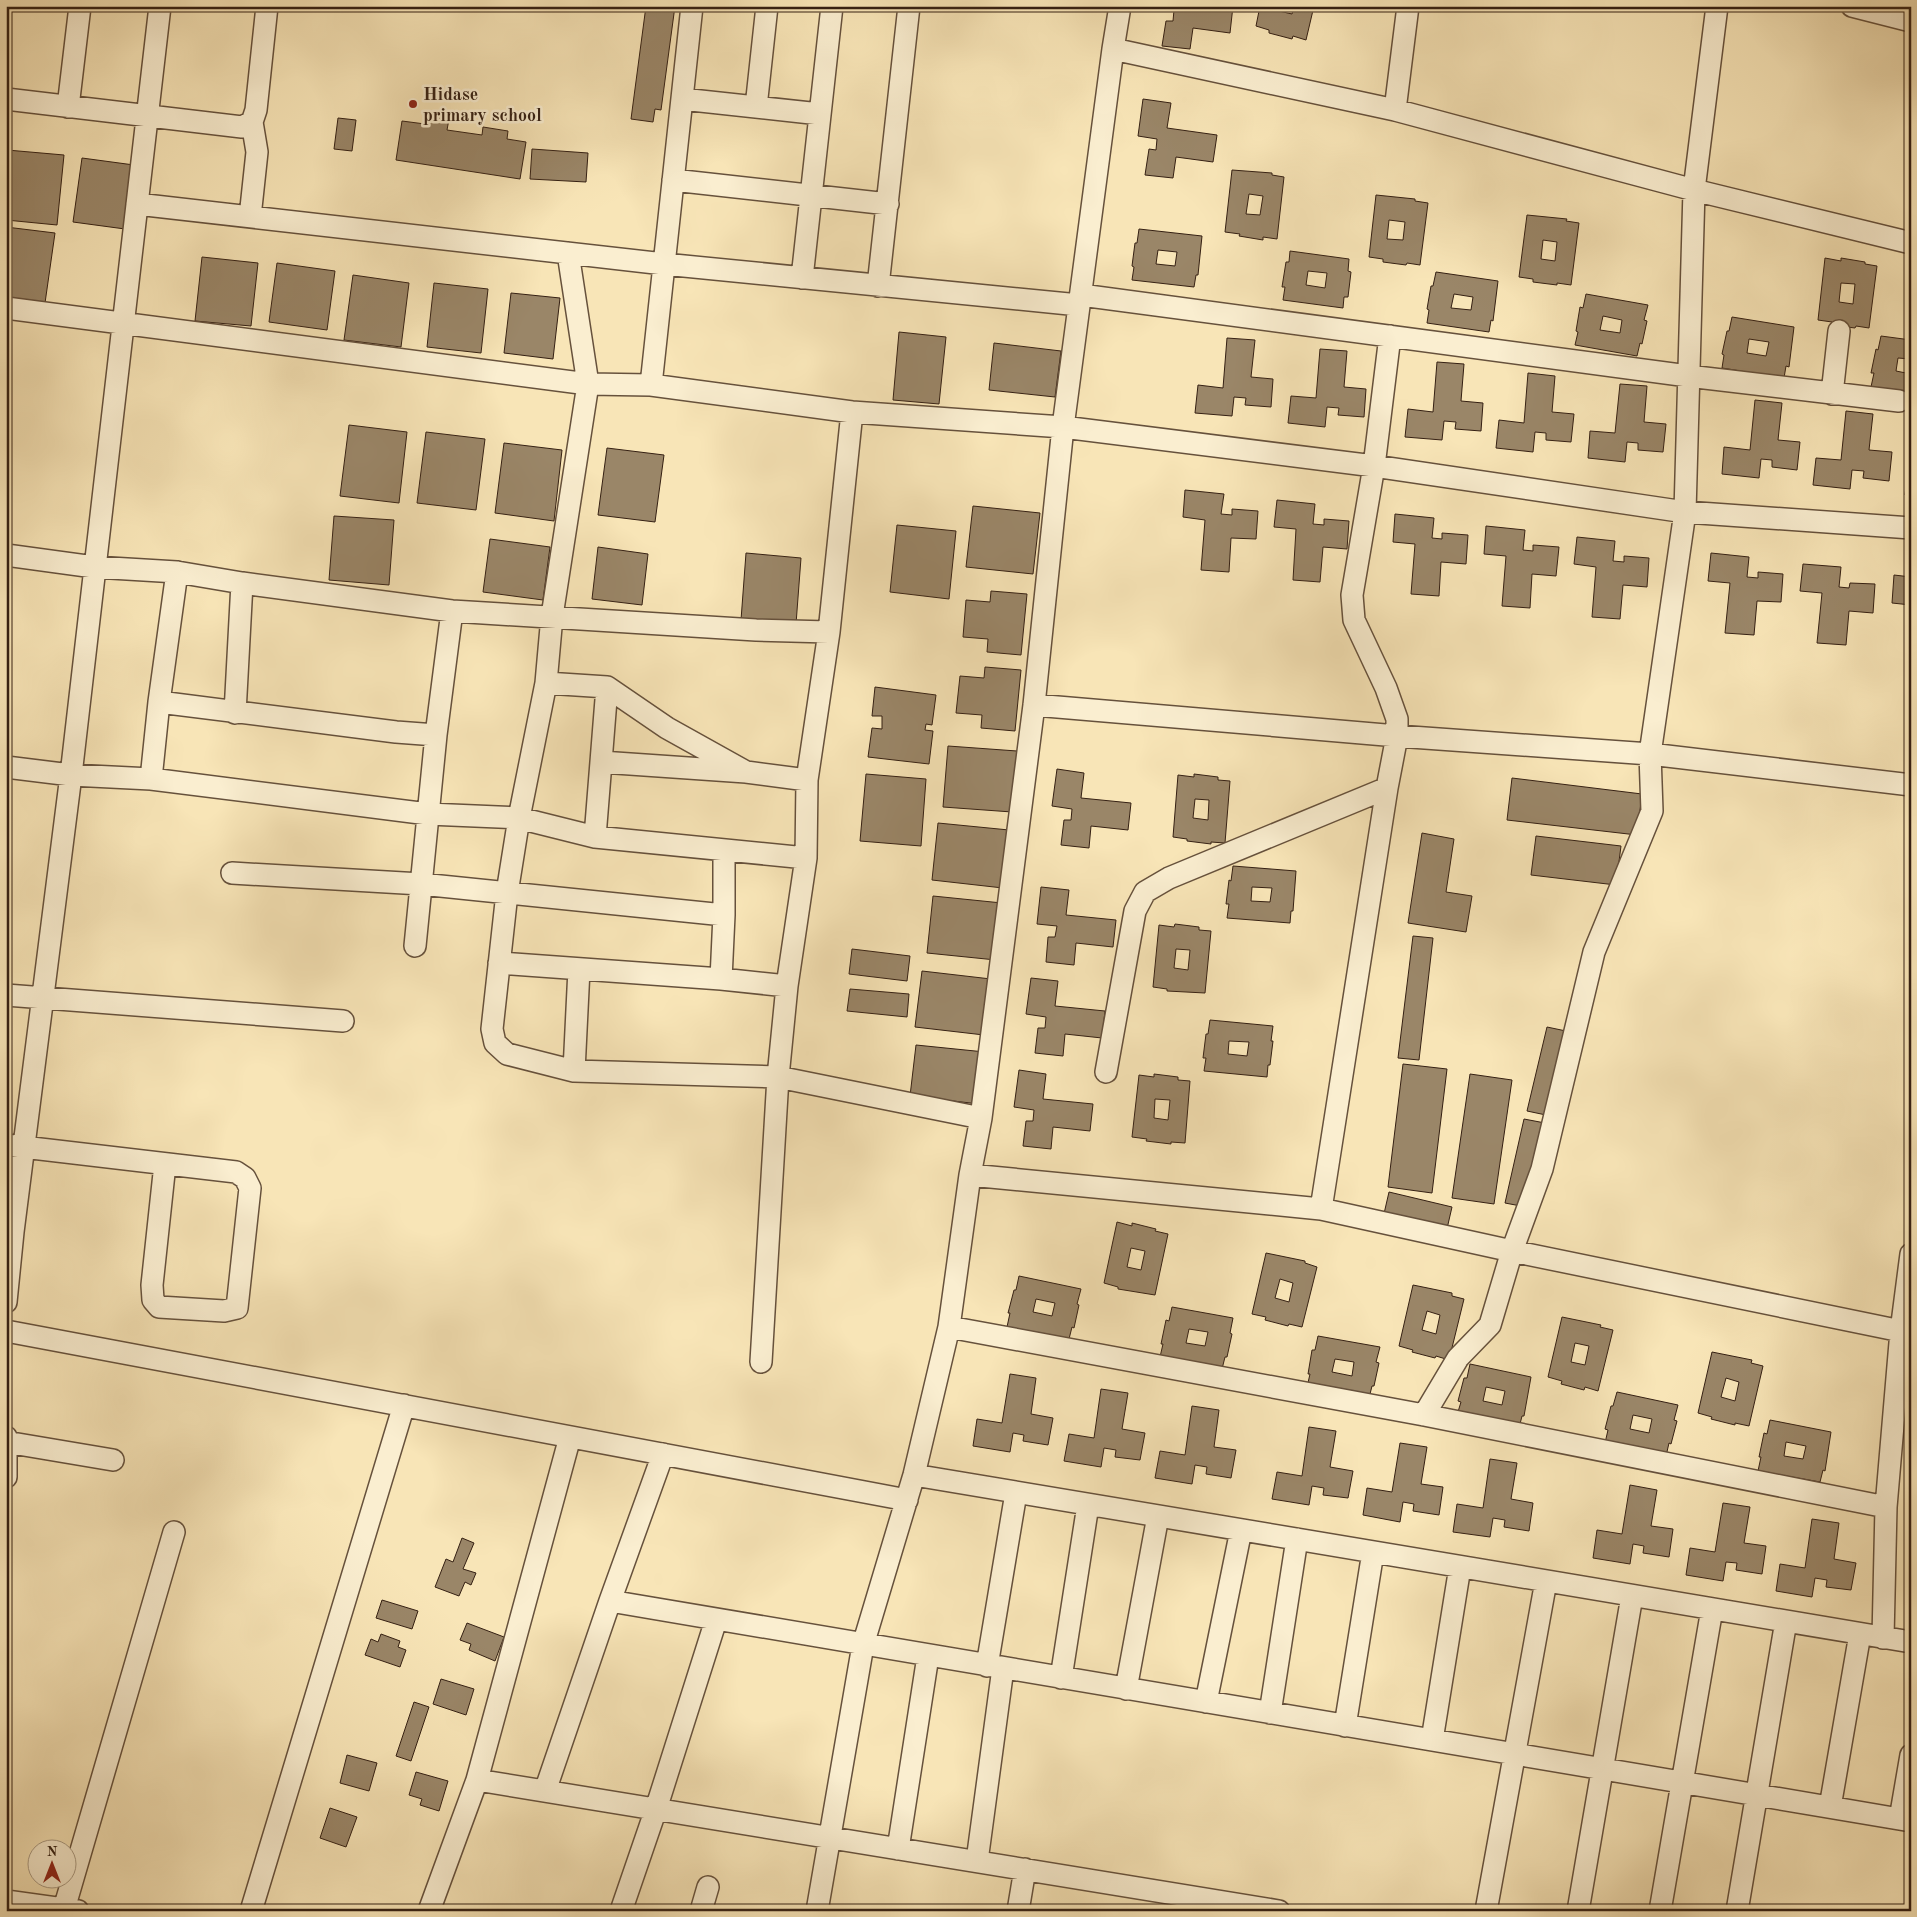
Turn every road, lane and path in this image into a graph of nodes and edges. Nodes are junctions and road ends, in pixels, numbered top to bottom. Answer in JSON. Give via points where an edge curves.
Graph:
{"nodes":[{"id":1,"x":80,"y":6,"type":"edge"},
{"id":2,"x":160,"y":6,"type":"edge"},
{"id":3,"x":267,"y":6,"type":"edge"},
{"id":4,"x":692,"y":6,"type":"edge"},
{"id":5,"x":767,"y":6,"type":"edge"},
{"id":6,"x":832,"y":6,"type":"edge"},
{"id":7,"x":909,"y":6,"type":"edge"},
{"id":8,"x":1120,"y":6,"type":"edge"},
{"id":9,"x":1408,"y":6,"type":"edge"},
{"id":10,"x":1718,"y":6,"type":"edge"},
{"id":11,"x":1852,"y":6,"type":"edge"},
{"id":12,"x":1911,"y":21,"type":"edge"},
{"id":13,"x":1113,"y":49,"type":"junction"},
{"id":14,"x":6,"y":99,"type":"edge"},
{"id":15,"x":682,"y":100,"type":"junction"},
{"id":16,"x":68,"y":107,"type":"junction"},
{"id":17,"x":756,"y":107,"type":"junction"},
{"id":18,"x":1395,"y":110,"type":"junction"},
{"id":19,"x":820,"y":114,"type":"junction"},
{"id":20,"x":148,"y":117,"type":"junction"},
{"id":21,"x":252,"y":122,"type":"junction"},
{"id":22,"x":673,"y":180,"type":"junction"},
{"id":23,"x":1694,"y":190,"type":"junction"},
{"id":24,"x":811,"y":194,"type":"junction"},
{"id":25,"x":137,"y":204,"type":"junction"},
{"id":26,"x":888,"y":204,"type":"junction"},
{"id":27,"x":250,"y":217,"type":"junction"},
{"id":28,"x":1911,"y":243,"type":"edge"},
{"id":29,"x":568,"y":253,"type":"junction"},
{"id":30,"x":664,"y":264,"type":"junction"},
{"id":31,"x":802,"y":278,"type":"junction"},
{"id":32,"x":878,"y":286,"type":"junction"},
{"id":33,"x":1080,"y":300,"type":"junction"},
{"id":34,"x":6,"y":308,"type":"edge"},
{"id":35,"x":123,"y":322,"type":"junction"},
{"id":36,"x":1840,"y":331,"type":"dead end"},
{"id":37,"x":1390,"y":336,"type":"junction"},
{"id":38,"x":1688,"y":376,"type":"junction"},
{"id":39,"x":588,"y":384,"type":"junction"},
{"id":40,"x":650,"y":385,"type":"junction"},
{"id":41,"x":1832,"y":394,"type":"junction"},
{"id":42,"x":1899,"y":401,"type":"dead end"},
{"id":43,"x":852,"y":412,"type":"junction"},
{"id":44,"x":1063,"y":427,"type":"junction"},
{"id":45,"x":1374,"y":466,"type":"junction"},
{"id":46,"x":1685,"y":512,"type":"junction"},
{"id":47,"x":1911,"y":528,"type":"edge"},
{"id":48,"x":7,"y":558,"type":"edge"},
{"id":49,"x":94,"y":567,"type":"junction"},
{"id":50,"x":177,"y":572,"type":"junction"},
{"id":51,"x":242,"y":583,"type":"junction"},
{"id":52,"x":452,"y":611,"type":"junction"},
{"id":53,"x":552,"y":616,"type":"junction"},
{"id":54,"x":829,"y":632,"type":"junction"},
{"id":55,"x":546,"y":683,"type":"junction"},
{"id":56,"x":607,"y":687,"type":"junction"},
{"id":57,"x":158,"y":702,"type":"junction"},
{"id":58,"x":1034,"y":705,"type":"junction"},
{"id":59,"x":235,"y":712,"type":"junction"},
{"id":60,"x":436,"y":735,"type":"junction"},
{"id":61,"x":1397,"y":736,"type":"junction"},
{"id":62,"x":1650,"y":754,"type":"junction"},
{"id":63,"x":601,"y":762,"type":"junction"},
{"id":64,"x":6,"y":767,"type":"edge"},
{"id":65,"x":746,"y":772,"type":"junction"},
{"id":66,"x":71,"y":775,"type":"junction"},
{"id":67,"x":151,"y":779,"type":"junction"},
{"id":68,"x":807,"y":780,"type":"junction"},
{"id":69,"x":1911,"y":785,"type":"edge"},
{"id":70,"x":1387,"y":788,"type":"junction"},
{"id":71,"x":428,"y":814,"type":"junction"},
{"id":72,"x":519,"y":818,"type":"junction"},
{"id":73,"x":595,"y":837,"type":"junction"},
{"id":74,"x":724,"y":851,"type":"junction"},
{"id":75,"x":806,"y":858,"type":"junction"},
{"id":76,"x":232,"y":873,"type":"dead end"},
{"id":77,"x":421,"y":884,"type":"junction"},
{"id":78,"x":507,"y":893,"type":"junction"},
{"id":79,"x":724,"y":915,"type":"junction"},
{"id":80,"x":416,"y":946,"type":"dead end"},
{"id":81,"x":499,"y":963,"type":"junction"},
{"id":82,"x":579,"y":969,"type":"junction"},
{"id":83,"x":721,"y":979,"type":"junction"},
{"id":84,"x":787,"y":986,"type":"junction"},
{"id":85,"x":6,"y":995,"type":"edge"},
{"id":86,"x":42,"y":998,"type":"junction"},
{"id":87,"x":343,"y":1021,"type":"dead end"},
{"id":88,"x":574,"y":1071,"type":"junction"},
{"id":89,"x":1106,"y":1072,"type":"dead end"},
{"id":90,"x":778,"y":1077,"type":"junction"},
{"id":91,"x":981,"y":1118,"type":"junction"},
{"id":92,"x":15,"y":1146,"type":"edge"},
{"id":93,"x":165,"y":1164,"type":"junction"},
{"id":94,"x":970,"y":1175,"type":"junction"},
{"id":95,"x":1321,"y":1209,"type":"junction"},
{"id":96,"x":10,"y":1231,"type":"edge"},
{"id":97,"x":1512,"y":1251,"type":"junction"},
{"id":98,"x":1911,"y":1254,"type":"edge"},
{"id":99,"x":6,"y":1302,"type":"edge"},
{"id":100,"x":950,"y":1327,"type":"junction"},
{"id":101,"x":6,"y":1331,"type":"edge"},
{"id":102,"x":1901,"y":1331,"type":"junction"},
{"id":103,"x":761,"y":1362,"type":"dead end"},
{"id":104,"x":404,"y":1406,"type":"junction"},
{"id":105,"x":1424,"y":1415,"type":"junction"},
{"id":106,"x":570,"y":1437,"type":"junction"},
{"id":107,"x":7,"y":1440,"type":"edge"},
{"id":108,"x":663,"y":1454,"type":"junction"},
{"id":109,"x":113,"y":1460,"type":"dead end"},
{"id":110,"x":914,"y":1475,"type":"junction"},
{"id":111,"x":6,"y":1477,"type":"edge"},
{"id":112,"x":1016,"y":1493,"type":"junction"},
{"id":113,"x":906,"y":1500,"type":"junction"},
{"id":114,"x":1088,"y":1505,"type":"junction"},
{"id":115,"x":1886,"y":1507,"type":"junction"},
{"id":116,"x":1158,"y":1516,"type":"junction"},
{"id":117,"x":1241,"y":1530,"type":"junction"},
{"id":118,"x":174,"y":1532,"type":"dead end"},
{"id":119,"x":1297,"y":1539,"type":"junction"},
{"id":120,"x":1374,"y":1552,"type":"junction"},
{"id":121,"x":1460,"y":1567,"type":"junction"},
{"id":122,"x":1546,"y":1581,"type":"junction"},
{"id":123,"x":1632,"y":1596,"type":"junction"},
{"id":124,"x":610,"y":1601,"type":"junction"},
{"id":125,"x":1712,"y":1609,"type":"junction"},
{"id":126,"x":716,"y":1620,"type":"junction"},
{"id":127,"x":1786,"y":1621,"type":"junction"},
{"id":128,"x":1860,"y":1634,"type":"junction"},
{"id":129,"x":1883,"y":1638,"type":"junction"},
{"id":130,"x":1911,"y":1642,"type":"edge"},
{"id":131,"x":863,"y":1645,"type":"junction"},
{"id":132,"x":928,"y":1656,"type":"junction"},
{"id":133,"x":995,"y":1667,"type":"junction"},
{"id":134,"x":1061,"y":1678,"type":"junction"},
{"id":135,"x":1126,"y":1689,"type":"junction"},
{"id":136,"x":1206,"y":1702,"type":"junction"},
{"id":137,"x":1270,"y":1713,"type":"junction"},
{"id":138,"x":1345,"y":1726,"type":"junction"},
{"id":139,"x":1432,"y":1740,"type":"junction"},
{"id":140,"x":1514,"y":1754,"type":"junction"},
{"id":141,"x":1911,"y":1755,"type":"edge"},
{"id":142,"x":1602,"y":1769,"type":"junction"},
{"id":143,"x":477,"y":1780,"type":"junction"},
{"id":144,"x":1682,"y":1782,"type":"junction"},
{"id":145,"x":545,"y":1791,"type":"junction"},
{"id":146,"x":1757,"y":1795,"type":"junction"},
{"id":147,"x":1830,"y":1807,"type":"junction"},
{"id":148,"x":656,"y":1809,"type":"junction"},
{"id":149,"x":1905,"y":1820,"type":"edge"},
{"id":150,"x":829,"y":1838,"type":"junction"},
{"id":151,"x":898,"y":1849,"type":"junction"},
{"id":152,"x":976,"y":1861,"type":"junction"},
{"id":153,"x":1025,"y":1870,"type":"junction"},
{"id":154,"x":708,"y":1886,"type":"dead end"},
{"id":155,"x":6,"y":1901,"type":"edge"},
{"id":156,"x":1212,"y":1905,"type":"edge"},
{"id":157,"x":57,"y":1909,"type":"edge"},
{"id":158,"x":250,"y":1911,"type":"edge"},
{"id":159,"x":429,"y":1911,"type":"edge"},
{"id":160,"x":622,"y":1911,"type":"edge"},
{"id":161,"x":701,"y":1911,"type":"edge"},
{"id":162,"x":817,"y":1911,"type":"edge"},
{"id":163,"x":1018,"y":1911,"type":"edge"},
{"id":164,"x":1279,"y":1911,"type":"edge"},
{"id":165,"x":1486,"y":1911,"type":"edge"},
{"id":166,"x":1578,"y":1911,"type":"edge"},
{"id":167,"x":1660,"y":1911,"type":"edge"},
{"id":168,"x":1737,"y":1911,"type":"edge"}],
"edges":[{"from":1,"to":16,"type":"street"},
{"from":2,"to":20,"type":"street"},
{"from":3,"to":21,"type":"street"},
{"from":4,"to":15,"type":"street"},
{"from":5,"to":17,"type":"street"},
{"from":6,"to":19,"type":"street"},
{"from":7,"to":26,"type":"street"},
{"from":8,"to":13,"type":"street"},
{"from":9,"to":18,"type":"street"},
{"from":10,"to":23,"type":"street"},
{"from":11,"to":12,"type":"street"},
{"from":13,"to":18,"type":"street"},
{"from":13,"to":33,"type":"street"},
{"from":14,"to":16,"type":"street"},
{"from":15,"to":17,"type":"street"},
{"from":15,"to":22,"type":"street"},
{"from":16,"to":20,"type":"street"},
{"from":17,"to":19,"type":"street"},
{"from":18,"to":23,"type":"street"},
{"from":19,"to":24,"type":"street"},
{"from":20,"to":21,"type":"street","via":[[242,127]]},
{"from":20,"to":25,"type":"street"},
{"from":21,"to":27,"type":"street","via":[[256,152]]},
{"from":22,"to":24,"type":"street"},
{"from":22,"to":30,"type":"street"},
{"from":23,"to":28,"type":"street"},
{"from":23,"to":38,"type":"street"},
{"from":24,"to":26,"type":"street"},
{"from":24,"to":31,"type":"street"},
{"from":25,"to":27,"type":"street"},
{"from":25,"to":35,"type":"street"},
{"from":26,"to":32,"type":"street"},
{"from":27,"to":29,"type":"street"},
{"from":29,"to":30,"type":"street"},
{"from":29,"to":39,"type":"street"},
{"from":30,"to":31,"type":"street"},
{"from":30,"to":40,"type":"street"},
{"from":31,"to":32,"type":"street"},
{"from":32,"to":33,"type":"street"},
{"from":33,"to":37,"type":"street"},
{"from":33,"to":44,"type":"street"},
{"from":34,"to":35,"type":"street"},
{"from":35,"to":39,"type":"street"},
{"from":35,"to":49,"type":"street"},
{"from":36,"to":41,"type":"street"},
{"from":37,"to":38,"type":"street"},
{"from":37,"to":45,"type":"street"},
{"from":38,"to":41,"type":"street"},
{"from":38,"to":46,"type":"street"},
{"from":39,"to":40,"type":"street"},
{"from":39,"to":53,"type":"street"},
{"from":40,"to":43,"type":"street"},
{"from":41,"to":42,"type":"street"},
{"from":43,"to":44,"type":"street"},
{"from":43,"to":54,"type":"street"},
{"from":44,"to":45,"type":"street"},
{"from":44,"to":58,"type":"street"},
{"from":45,"to":46,"type":"street"},
{"from":45,"to":61,"type":"street","via":[[1352,595],[1354,620],[1386,688],[1397,719]]},
{"from":46,"to":47,"type":"street"},
{"from":46,"to":62,"type":"street"},
{"from":48,"to":49,"type":"street"},
{"from":49,"to":50,"type":"street"},
{"from":49,"to":66,"type":"street"},
{"from":50,"to":51,"type":"street"},
{"from":50,"to":57,"type":"street"},
{"from":51,"to":52,"type":"street"},
{"from":51,"to":59,"type":"street"},
{"from":52,"to":53,"type":"street"},
{"from":52,"to":60,"type":"street"},
{"from":53,"to":54,"type":"street"},
{"from":53,"to":55,"type":"street"},
{"from":54,"to":68,"type":"street"},
{"from":55,"to":56,"type":"street"},
{"from":55,"to":72,"type":"street"},
{"from":56,"to":63,"type":"street"},
{"from":56,"to":65,"type":"street","via":[[667,728]]},
{"from":57,"to":59,"type":"street"},
{"from":57,"to":67,"type":"street"},
{"from":58,"to":61,"type":"street"},
{"from":58,"to":91,"type":"street"},
{"from":59,"to":60,"type":"street"},
{"from":60,"to":71,"type":"street"},
{"from":61,"to":62,"type":"street"},
{"from":61,"to":70,"type":"street"},
{"from":62,"to":69,"type":"street"},
{"from":62,"to":97,"type":"street","via":[[1652,811],[1594,952],[1542,1169]]},
{"from":63,"to":65,"type":"street"},
{"from":63,"to":73,"type":"street"},
{"from":64,"to":66,"type":"street"},
{"from":65,"to":68,"type":"street"},
{"from":66,"to":67,"type":"street"},
{"from":66,"to":86,"type":"street"},
{"from":67,"to":71,"type":"street"},
{"from":68,"to":75,"type":"street"},
{"from":70,"to":89,"type":"street","via":[[1169,878],[1145,892],[1135,911]]},
{"from":70,"to":95,"type":"street"},
{"from":71,"to":72,"type":"street"},
{"from":71,"to":77,"type":"street"},
{"from":72,"to":73,"type":"street"},
{"from":72,"to":78,"type":"street"},
{"from":73,"to":74,"type":"street"},
{"from":74,"to":75,"type":"street"},
{"from":74,"to":79,"type":"street"},
{"from":75,"to":84,"type":"street"},
{"from":76,"to":77,"type":"street"},
{"from":77,"to":78,"type":"street"},
{"from":77,"to":80,"type":"street"},
{"from":78,"to":79,"type":"street"},
{"from":78,"to":81,"type":"street"},
{"from":79,"to":83,"type":"street"},
{"from":81,"to":82,"type":"street"},
{"from":81,"to":88,"type":"street","via":[[492,1028],[495,1043],[507,1054]]},
{"from":82,"to":83,"type":"street"},
{"from":82,"to":88,"type":"street"},
{"from":83,"to":84,"type":"street"},
{"from":84,"to":90,"type":"street"},
{"from":85,"to":86,"type":"street"},
{"from":86,"to":87,"type":"street"},
{"from":86,"to":92,"type":"street"},
{"from":88,"to":90,"type":"street"},
{"from":90,"to":91,"type":"street"},
{"from":90,"to":103,"type":"street"},
{"from":91,"to":94,"type":"street"},
{"from":92,"to":93,"type":"street"},
{"from":92,"to":96,"type":"street"},
{"from":93,"to":93,"type":"street","via":[[236,1172],[246,1178],[250,1188],[237,1308],[224,1312],[160,1306],[153,1300]]},
{"from":94,"to":95,"type":"street"},
{"from":94,"to":100,"type":"street"},
{"from":95,"to":97,"type":"street"},
{"from":96,"to":99,"type":"street"},
{"from":97,"to":102,"type":"street"},
{"from":97,"to":105,"type":"street","via":[[1490,1325],[1458,1358]]},
{"from":98,"to":102,"type":"street"},
{"from":100,"to":105,"type":"street"},
{"from":100,"to":110,"type":"street"},
{"from":101,"to":104,"type":"street"},
{"from":102,"to":115,"type":"street"},
{"from":104,"to":106,"type":"street"},
{"from":104,"to":158,"type":"street"},
{"from":105,"to":115,"type":"street"},
{"from":106,"to":108,"type":"street"},
{"from":106,"to":143,"type":"street"},
{"from":107,"to":109,"type":"street"},
{"from":107,"to":111,"type":"street"},
{"from":108,"to":113,"type":"street"},
{"from":108,"to":124,"type":"street"},
{"from":110,"to":112,"type":"street"},
{"from":110,"to":113,"type":"street"},
{"from":112,"to":114,"type":"street"},
{"from":112,"to":133,"type":"street"},
{"from":113,"to":131,"type":"street"},
{"from":114,"to":116,"type":"street"},
{"from":114,"to":134,"type":"street"},
{"from":115,"to":129,"type":"street"},
{"from":116,"to":117,"type":"street"},
{"from":116,"to":135,"type":"street"},
{"from":117,"to":119,"type":"street"},
{"from":117,"to":136,"type":"street"},
{"from":118,"to":157,"type":"street"},
{"from":119,"to":120,"type":"street"},
{"from":119,"to":137,"type":"street"},
{"from":120,"to":121,"type":"street"},
{"from":120,"to":138,"type":"street"},
{"from":121,"to":122,"type":"street"},
{"from":121,"to":139,"type":"street"},
{"from":122,"to":123,"type":"street"},
{"from":122,"to":140,"type":"street"},
{"from":123,"to":125,"type":"street"},
{"from":123,"to":142,"type":"street"},
{"from":124,"to":126,"type":"street"},
{"from":124,"to":145,"type":"street"},
{"from":125,"to":127,"type":"street"},
{"from":125,"to":144,"type":"street"},
{"from":126,"to":131,"type":"street"},
{"from":126,"to":148,"type":"street"},
{"from":127,"to":128,"type":"street"},
{"from":127,"to":146,"type":"street"},
{"from":128,"to":129,"type":"street"},
{"from":128,"to":147,"type":"street"},
{"from":129,"to":130,"type":"street"},
{"from":131,"to":132,"type":"street"},
{"from":131,"to":150,"type":"street"},
{"from":132,"to":133,"type":"street"},
{"from":132,"to":151,"type":"street"},
{"from":133,"to":134,"type":"street"},
{"from":133,"to":152,"type":"street"},
{"from":134,"to":135,"type":"street"},
{"from":135,"to":136,"type":"street"},
{"from":136,"to":137,"type":"street"},
{"from":137,"to":138,"type":"street"},
{"from":138,"to":139,"type":"street"},
{"from":139,"to":140,"type":"street"},
{"from":140,"to":142,"type":"street"},
{"from":140,"to":165,"type":"street"},
{"from":141,"to":149,"type":"street"},
{"from":142,"to":144,"type":"street"},
{"from":142,"to":166,"type":"street"},
{"from":143,"to":145,"type":"street"},
{"from":143,"to":159,"type":"street"},
{"from":144,"to":146,"type":"street"},
{"from":144,"to":167,"type":"street"},
{"from":145,"to":148,"type":"street"},
{"from":146,"to":147,"type":"street"},
{"from":146,"to":168,"type":"street"},
{"from":147,"to":149,"type":"street"},
{"from":148,"to":150,"type":"street"},
{"from":148,"to":160,"type":"street"},
{"from":150,"to":151,"type":"street"},
{"from":150,"to":162,"type":"street"},
{"from":151,"to":152,"type":"street"},
{"from":152,"to":153,"type":"street"},
{"from":153,"to":156,"type":"street"},
{"from":153,"to":163,"type":"street"},
{"from":154,"to":161,"type":"street"},
{"from":155,"to":157,"type":"street"},
{"from":156,"to":164,"type":"street"}]}
